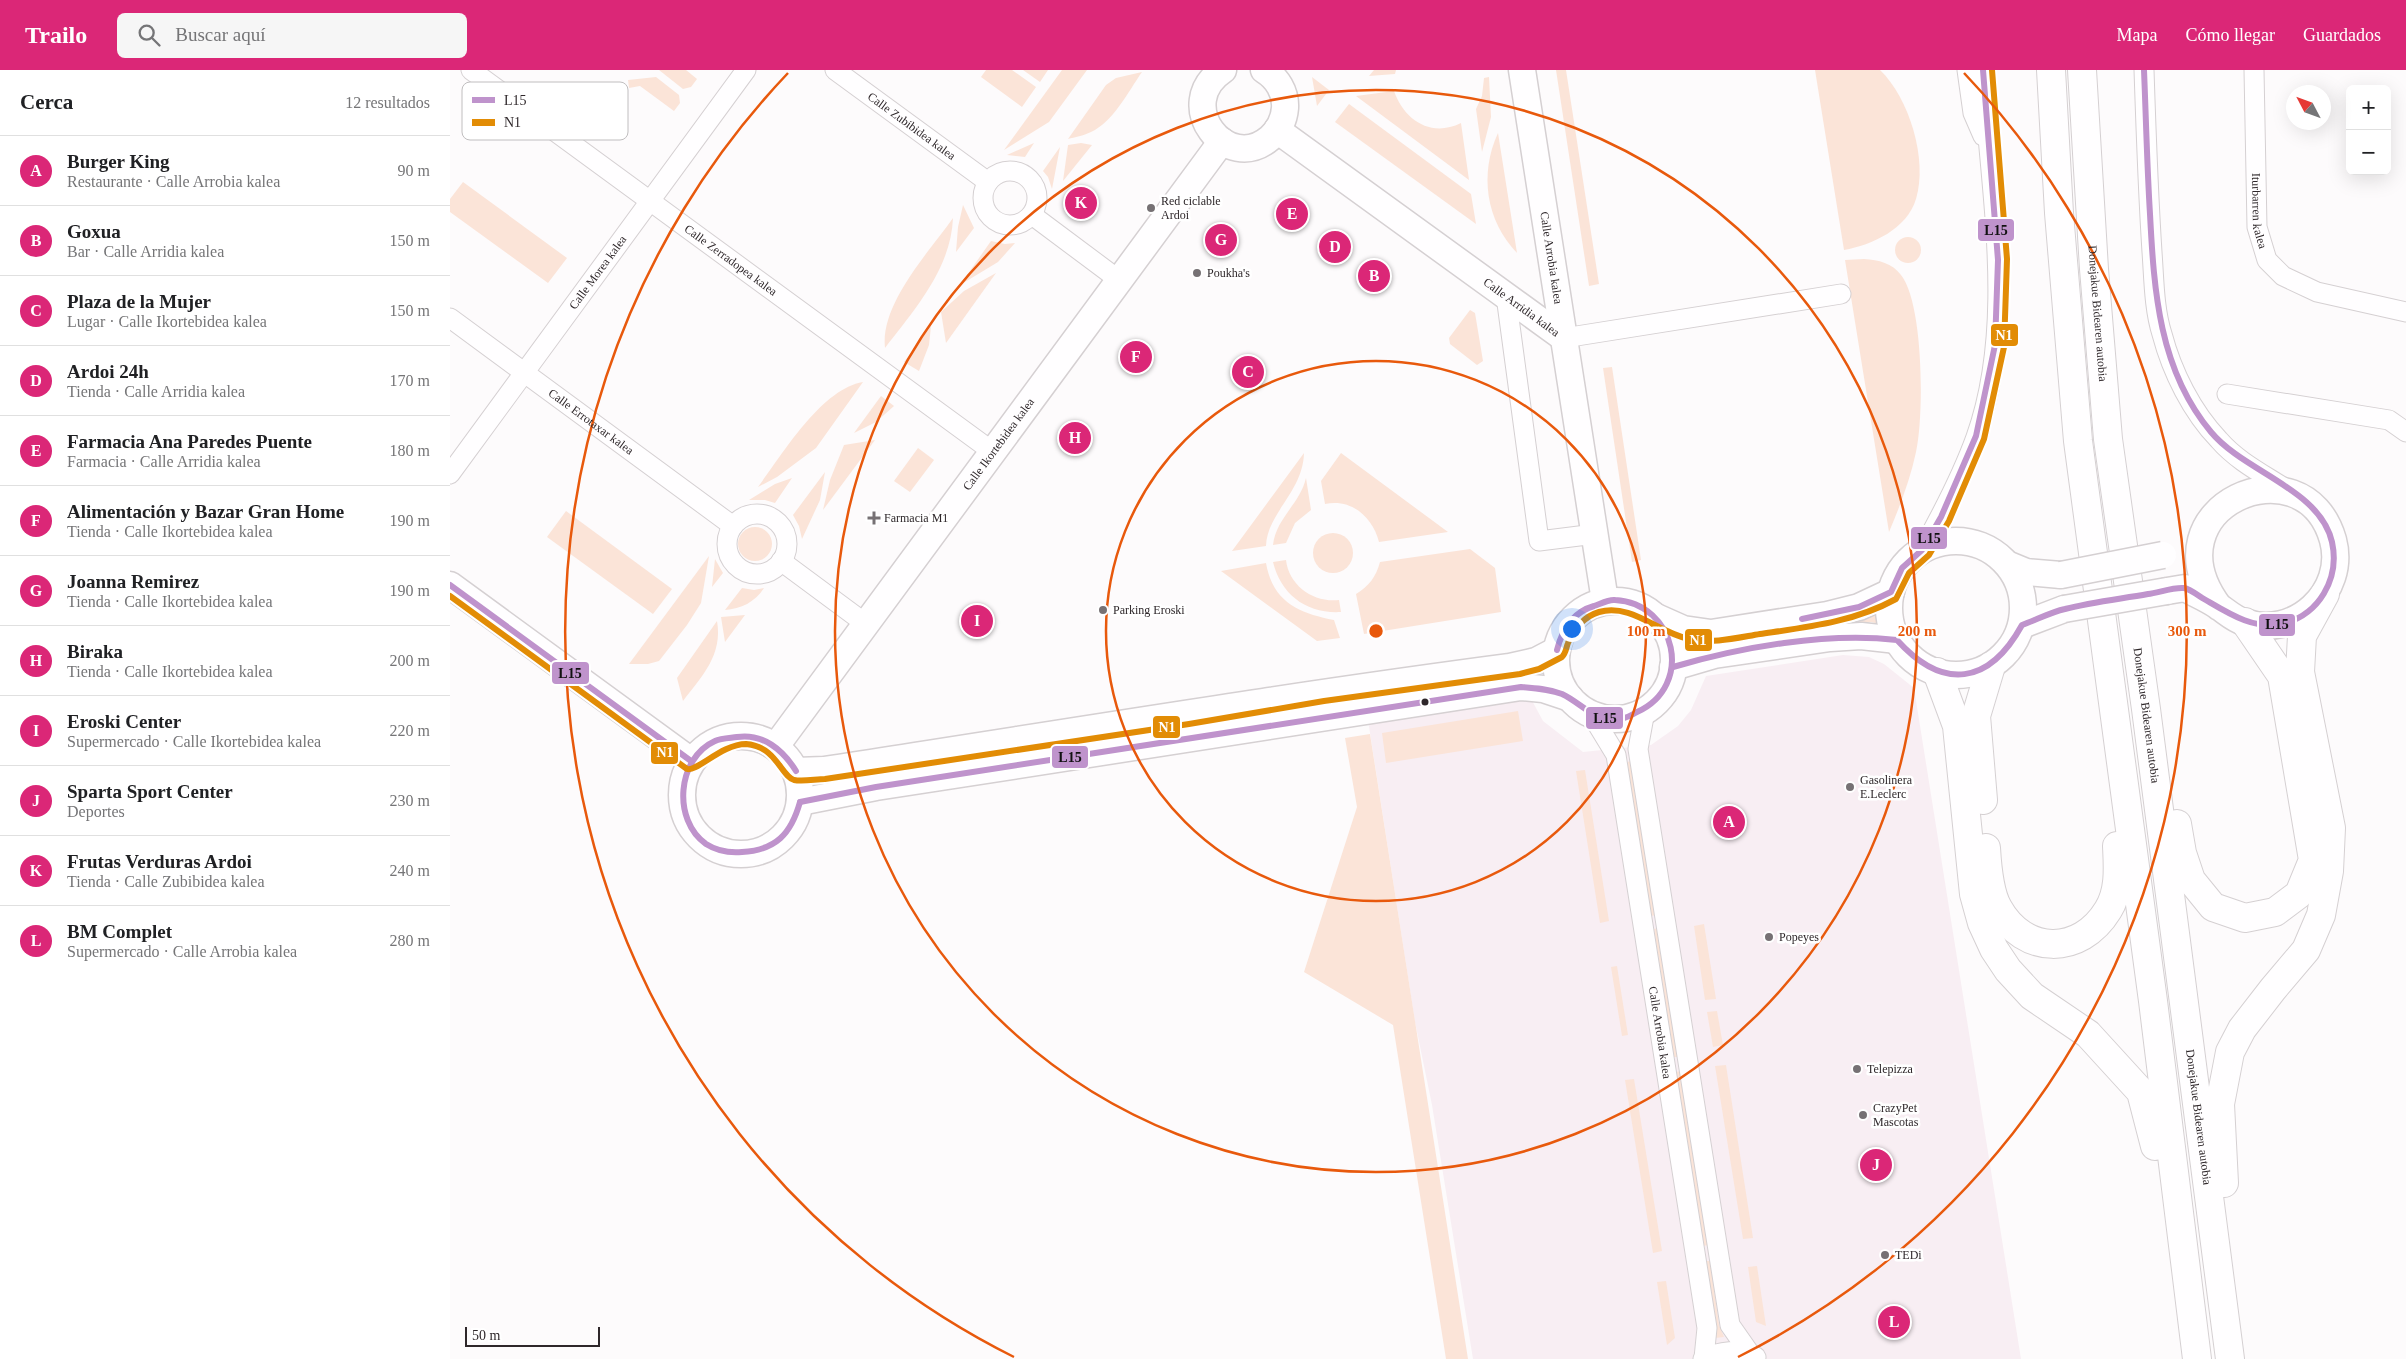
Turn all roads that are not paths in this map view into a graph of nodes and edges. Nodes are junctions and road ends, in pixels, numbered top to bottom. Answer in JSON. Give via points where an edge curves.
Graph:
{"nodes":[{"id":1,"x":471,"y":70,"type":"edge"},
{"id":2,"x":746,"y":70,"type":"edge"},
{"id":3,"x":835,"y":70,"type":"edge"},
{"id":4,"x":1264,"y":70,"type":"edge"},
{"id":5,"x":1522,"y":70,"type":"edge"},
{"id":6,"x":1967,"y":70,"type":"edge"},
{"id":7,"x":1983,"y":70,"type":"edge"},
{"id":8,"x":2051,"y":70,"type":"edge"},
{"id":9,"x":2082,"y":70,"type":"edge"},
{"id":10,"x":2144,"y":70,"type":"edge"},
{"id":11,"x":2254,"y":70,"type":"edge"},
{"id":12,"x":1211,"y":73,"type":"edge"},
{"id":13,"x":487,"y":82,"type":"edge"},
{"id":14,"x":1277,"y":130,"type":"junction"},
{"id":15,"x":567,"y":140,"type":"edge"},
{"id":16,"x":1222,"y":142,"type":"junction"},
{"id":17,"x":1990,"y":155,"type":"junction"},
{"id":18,"x":988,"y":182,"type":"junction"},
{"id":19,"x":650,"y":201,"type":"junction"},
{"id":20,"x":1032,"y":215,"type":"junction"},
{"id":21,"x":1120,"y":280,"type":"junction"},
{"id":22,"x":1841,"y":294,"type":"dead end"},
{"id":23,"x":1506,"y":296,"type":"junction"},
{"id":24,"x":2406,"y":312,"type":"edge"},
{"id":25,"x":450,"y":318,"type":"edge"},
{"id":26,"x":1564,"y":338,"type":"junction"},
{"id":27,"x":524,"y":373,"type":"junction"},
{"id":28,"x":2226,"y":394,"type":"dead end"},
{"id":29,"x":2406,"y":432,"type":"edge"},
{"id":30,"x":993,"y":452,"type":"junction"},
{"id":31,"x":450,"y":474,"type":"edge"},
{"id":32,"x":2298,"y":496,"type":"junction"},
{"id":33,"x":733,"y":526,"type":"junction"},
{"id":34,"x":1595,"y":534,"type":"junction"},
{"id":35,"x":2199,"y":549,"type":"junction"},
{"id":36,"x":1922,"y":550,"type":"junction"},
{"id":37,"x":781,"y":561,"type":"junction"},
{"id":38,"x":2009,"y":565,"type":"junction"},
{"id":39,"x":450,"y":585,"type":"edge"},
{"id":40,"x":1891,"y":592,"type":"junction"},
{"id":41,"x":2325,"y":594,"type":"junction"},
{"id":42,"x":1605,"y":601,"type":"junction"},
{"id":43,"x":2219,"y":607,"type":"junction"},
{"id":44,"x":1656,"y":617,"type":"junction"},
{"id":45,"x":2245,"y":622,"type":"junction"},
{"id":46,"x":866,"y":624,"type":"junction"},
{"id":47,"x":2022,"y":625,"type":"junction"},
{"id":48,"x":1897,"y":640,"type":"junction"},
{"id":49,"x":1557,"y":650,"type":"junction"},
{"id":50,"x":2106,"y":664,"type":"junction"},
{"id":51,"x":1991,"y":666,"type":"junction"},
{"id":52,"x":1673,"y":667,"type":"junction"},
{"id":53,"x":1937,"y":672,"type":"junction"},
{"id":54,"x":1570,"y":698,"type":"junction"},
{"id":55,"x":2146,"y":709,"type":"junction"},
{"id":56,"x":1645,"y":711,"type":"junction"},
{"id":57,"x":1590,"y":714,"type":"junction"},
{"id":58,"x":776,"y":746,"type":"junction"},
{"id":59,"x":691,"y":761,"type":"junction"},
{"id":60,"x":796,"y":771,"type":"junction"},
{"id":61,"x":800,"y":802,"type":"junction"},
{"id":62,"x":2227,"y":1331,"type":"junction"},
{"id":63,"x":1755,"y":1357,"type":"edge"},
{"id":64,"x":1704,"y":1359,"type":"edge"},
{"id":65,"x":2195,"y":1359,"type":"edge"},
{"id":66,"x":2230,"y":1359,"type":"edge"}],
"edges":[{"from":1,"to":13,"type":"street","name":"Calle Zerradopea kalea"},
{"from":2,"to":19,"type":"street","name":"Calle Morea kalea"},
{"from":3,"to":18,"type":"street","name":"Calle Zubibidea kalea"},
{"from":4,"to":14,"type":"street","via":[[1279,85],[1284,99],[1284,115]]},
{"from":5,"to":26,"type":"street","name":"Calle Arrobia kalea"},
{"from":6,"to":17,"type":"street","via":[[1973,113]]},
{"from":7,"to":17,"type":"street"},
{"from":8,"to":50,"type":"highway","via":[[2078,441]]},
{"from":9,"to":55,"type":"highway","name":"Donejakue Bidearen autobia","via":[[2108,439]]},
{"from":10,"to":32,"type":"street","via":[[2148,196],[2155,283],[2161,333],[2172,366],[2203,422],[2219,441],[2241,461]]},
{"from":11,"to":24,"type":"street","name":"Iturbarren kalea","via":[[2257,226],[2267,260],[2283,276],[2317,292]]},
{"from":12,"to":16,"type":"street","via":[[1203,96],[1202,113],[1209,129]]},
{"from":14,"to":16,"type":"street","via":[[1269,139],[1252,147]]},
{"from":14,"to":23,"type":"street","name":"Calle Arridia kalea"},
{"from":15,"to":19,"type":"street","name":"Calle Zerradopea kalea"},
{"from":16,"to":21,"type":"street","name":"Calle Ikortebidea kalea"},
{"from":17,"to":36,"type":"street","via":[[1998,260],[1995,345],[1988,389],[1976,436],[1941,517]]},
{"from":18,"to":20,"type":"street","via":[[984,189],[984,205],[992,218],[999,223],[1016,225]]},
{"from":18,"to":20,"type":"street","via":[[1001,172],[1017,171],[1032,180],[1038,198]]},
{"from":19,"to":27,"type":"street","name":"Calle Morea kalea"},
{"from":19,"to":30,"type":"street","name":"Calle Zerradopea kalea"},
{"from":20,"to":21,"type":"street"},
{"from":21,"to":30,"type":"street","name":"Calle Ikortebidea kalea"},
{"from":22,"to":26,"type":"street","name":"Calle Arridia kalea"},
{"from":23,"to":26,"type":"street","name":"Calle Arridia kalea"},
{"from":23,"to":34,"type":"street","via":[[1539,541]]},
{"from":25,"to":27,"type":"street","name":"Calle Errotaxar kalea"},
{"from":26,"to":34,"type":"street","name":"Calle Arrobia kalea"},
{"from":27,"to":31,"type":"street","name":"Calle Morea kalea"},
{"from":27,"to":33,"type":"street","name":"Calle Errotaxar kalea"},
{"from":28,"to":29,"type":"street","via":[[2389,420]]},
{"from":30,"to":46,"type":"street","name":"Calle Ikortebidea kalea"},
{"from":32,"to":35,"type":"street","via":[[2277,490],[2255,490],[2235,497],[2218,510],[2206,528]]},
{"from":32,"to":41,"type":"street","via":[[2316,509],[2329,528],[2335,557],[2334,573]]},
{"from":33,"to":37,"type":"street","via":[[748,515],[757,514],[775,520],[785,534],[786,552]]},
{"from":33,"to":37,"type":"street","via":[[726,543],[732,561],[739,568],[747,573],[766,572]]},
{"from":34,"to":42,"type":"street","name":"Calle Arrobia kalea"},
{"from":35,"to":38,"type":"street","bridge":true,"via":[[2061,575],[2026,572]]},
{"from":35,"to":43,"type":"street","via":[[2202,577]]},
{"from":36,"to":38,"type":"street","via":[[1940,542],[1959,540],[1995,552]]},
{"from":36,"to":40,"type":"street","via":[[1902,568]]},
{"from":37,"to":46,"type":"street"},
{"from":38,"to":47,"type":"street","via":[[2020,584],[2024,604]]},
{"from":39,"to":59,"type":"street"},
{"from":40,"to":44,"type":"street","via":[[1859,607],[1827,615],[1711,633],[1683,629]]},
{"from":40,"to":48,"type":"street","via":[[1889,609]]},
{"from":41,"to":45,"type":"street","via":[[2310,611],[2290,622],[2267,626]]},
{"from":41,"to":62,"type":"highway","via":[[2302,636],[2300,672],[2331,828],[2329,871],[2321,915],[2306,950],[2242,1029],[2230,1052],[2220,1104],[2222,1166],[2232,1252]]},
{"from":42,"to":44,"type":"street","via":[[1639,606]]},
{"from":42,"to":49,"type":"street","via":[[1590,606],[1573,618],[1562,634]]},
{"from":43,"to":45,"type":"street"},
{"from":43,"to":47,"type":"street","bridge":true,"via":[[2185,588],[2064,609]]},
{"from":44,"to":52,"type":"street","via":[[1664,626],[1672,646]]},
{"from":45,"to":55,"type":"highway","via":[[2282,676],[2313,860],[2299,894],[2275,912],[2245,918],[2212,906],[2191,880],[2182,853],[2170,781]]},
{"from":46,"to":58,"type":"street","name":"Calle Ikortebidea kalea"},
{"from":47,"to":51,"type":"street","via":[[2010,648]]},
{"from":48,"to":52,"type":"street","via":[[1861,636],[1830,638],[1714,655]]},
{"from":48,"to":53,"type":"street","via":[[1914,660]]},
{"from":49,"to":54,"type":"street","via":[[1559,679]]},
{"from":49,"to":60,"type":"street","via":[[1536,661],[1510,667],[1323,692],[831,769]]},
{"from":50,"to":51,"type":"highway","via":[[2101,735],[2115,815],[2119,877],[2109,909],[2092,930],[2069,943],[2050,945],[2020,936],[1998,908],[1987,866],[1976,716]]},
{"from":50,"to":65,"type":"highway","via":[[2153,1001]]},
{"from":51,"to":53,"type":"street","via":[[1974,673],[1955,675]]},
{"from":52,"to":56,"type":"street","via":[[1667,688]]},
{"from":53,"to":65,"type":"highway","via":[[1957,726],[1974,894],[1982,923],[2008,970],[2032,996],[2088,1034],[2141,1092],[2153,1132],[2186,1336]]},
{"from":54,"to":57,"type":"street"},
{"from":54,"to":61,"type":"street","via":[[1543,689],[1522,687],[876,786]]},
{"from":55,"to":62,"type":"highway","name":"Donejakue Bidearen autobia"},
{"from":56,"to":57,"type":"street","via":[[1611,719]]},
{"from":56,"to":63,"type":"street","name":"Calle Arrobia kalea","via":[[1638,749],[1730,1325]]},
{"from":57,"to":64,"type":"street","name":"Calle Arrobia kalea","via":[[1616,755],[1707,1328]]},
{"from":58,"to":59,"type":"street","via":[[756,737],[734,736],[704,748]]},
{"from":58,"to":60,"type":"street"},
{"from":59,"to":61,"type":"street","via":[[682,787],[685,816],[705,843],[724,852],[749,854],[766,849],[792,826]]},
{"from":60,"to":61,"type":"street"},
{"from":62,"to":66,"type":"highway","name":"Donejakue Bidearen autobia"},
{"from":63,"to":64,"type":"street","via":[[1728,1352]]}]}
